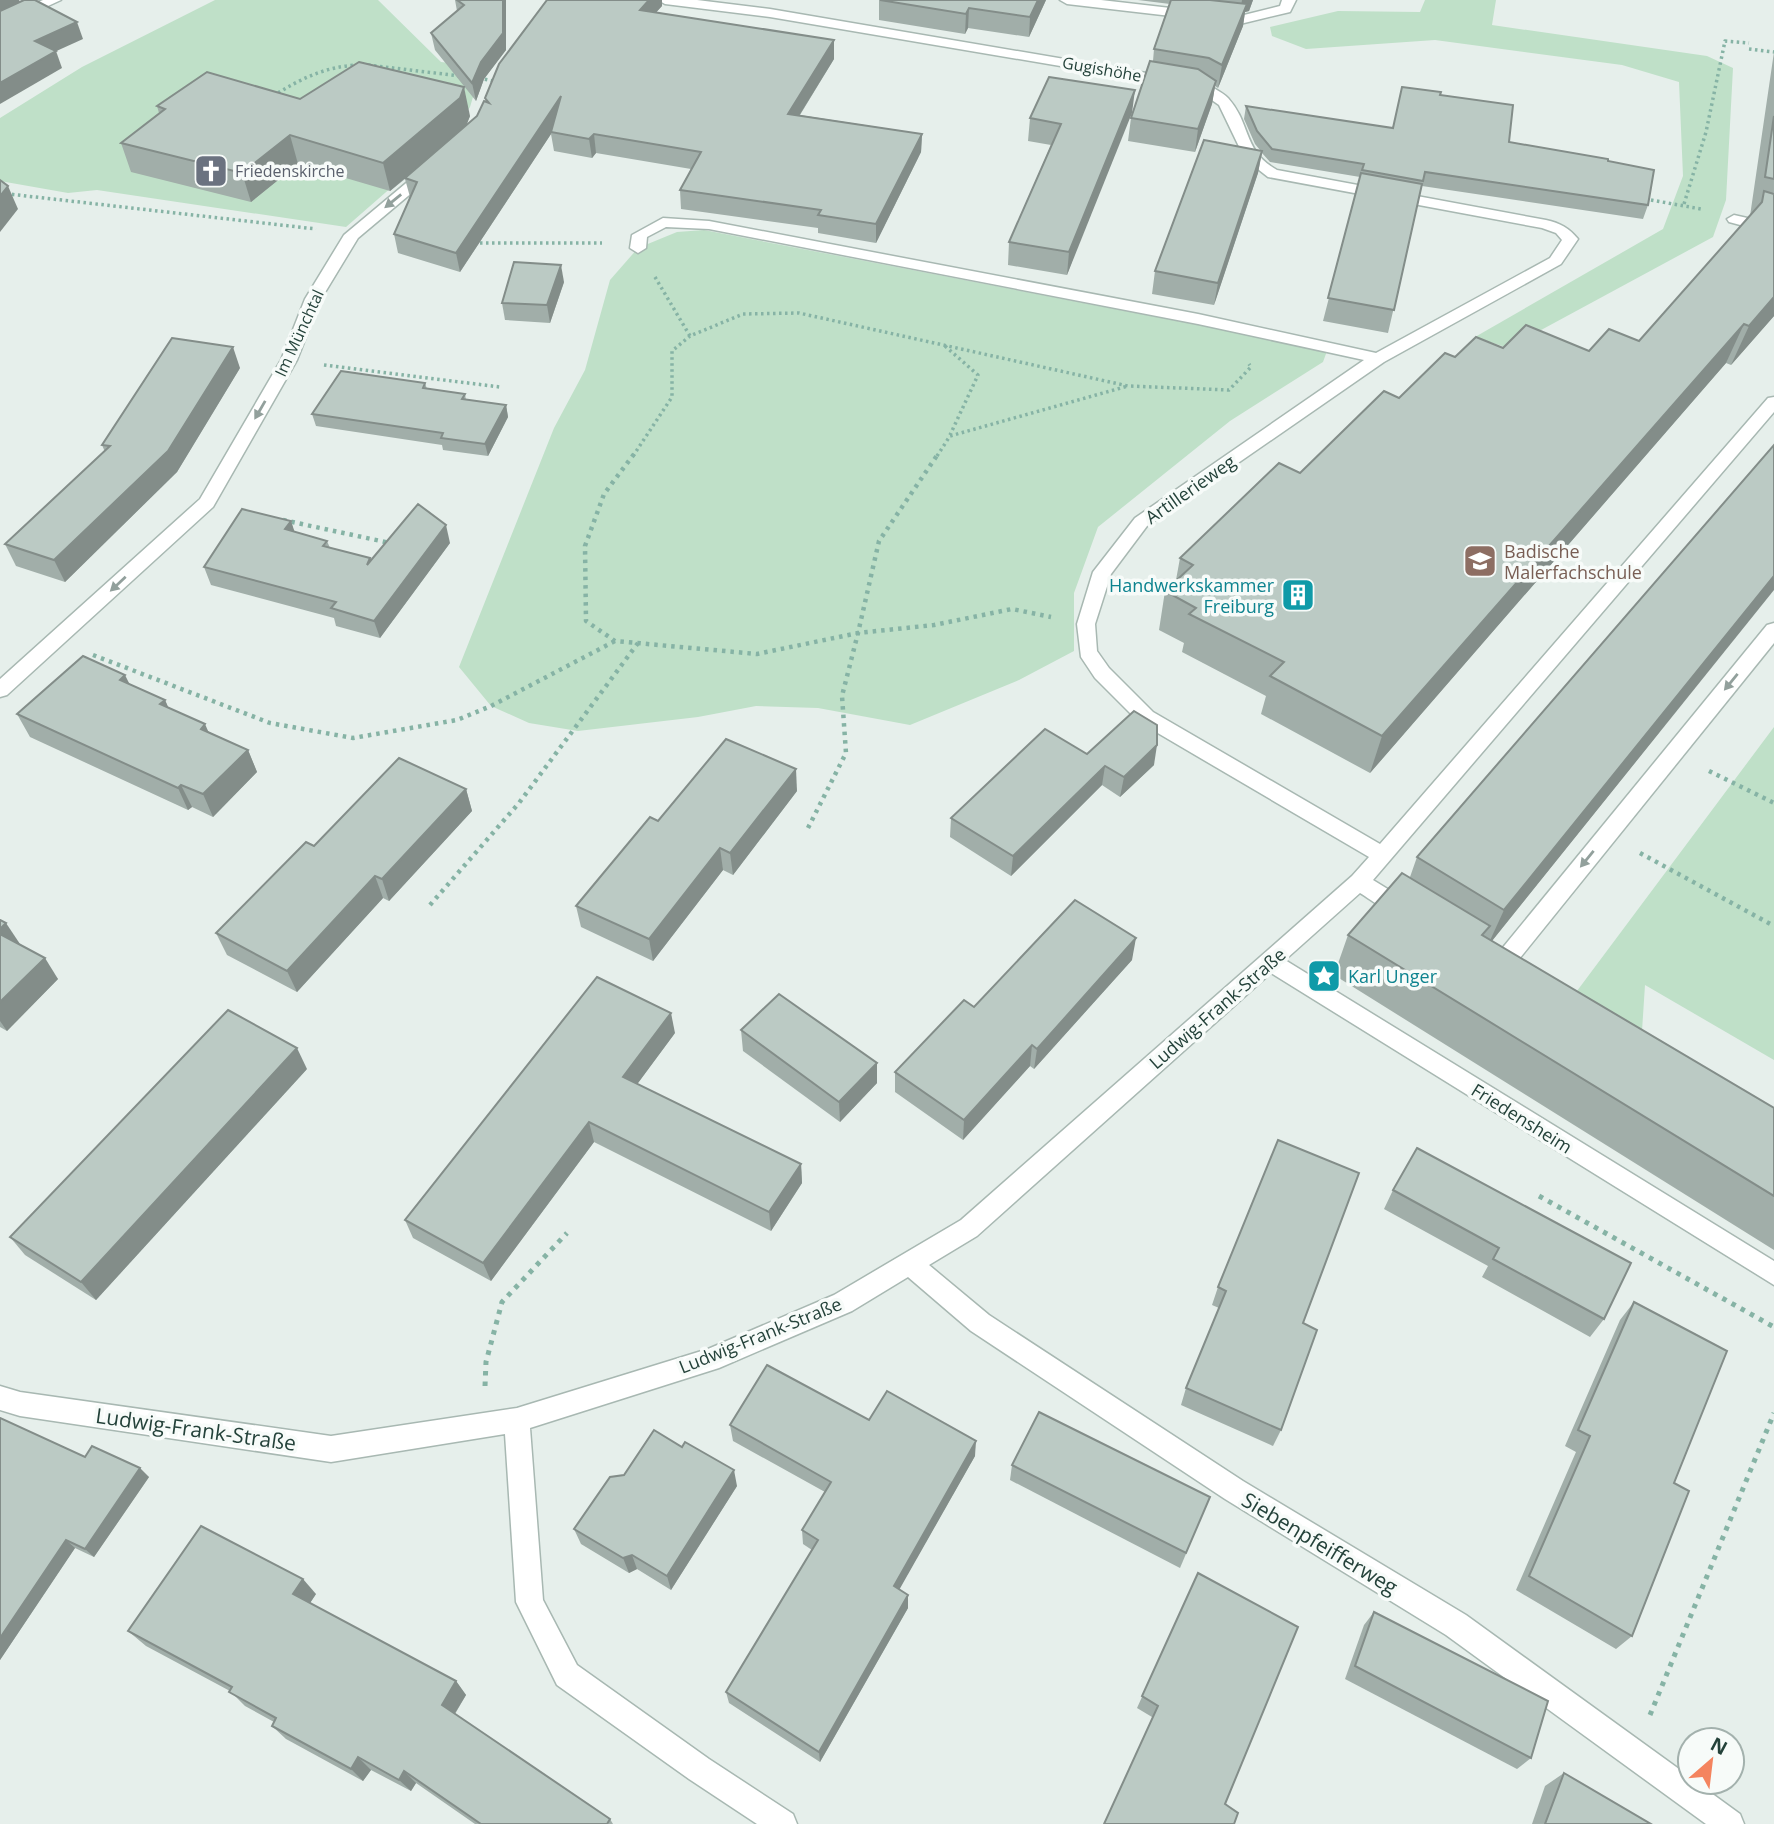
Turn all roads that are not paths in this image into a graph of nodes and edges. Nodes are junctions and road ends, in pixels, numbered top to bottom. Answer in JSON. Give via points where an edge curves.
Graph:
{"nodes":[{"id":1,"x":54,"y":0,"type":"edge"},
{"id":2,"x":665,"y":0,"type":"edge"},
{"id":3,"x":1067,"y":0,"type":"edge"},
{"id":4,"x":1289,"y":0,"type":"edge"},
{"id":5,"x":1145,"y":5,"type":"edge"},
{"id":6,"x":774,"y":6,"type":"edge"},
{"id":7,"x":0,"y":24,"type":"edge"},
{"id":8,"x":442,"y":161,"type":"edge"},
{"id":9,"x":1734,"y":219,"type":"road end"},
{"id":10,"x":1774,"y":229,"type":"edge"},
{"id":11,"x":1570,"y":239,"type":"joint"},
{"id":12,"x":639,"y":241,"type":"road end"},
{"id":13,"x":1378,"y":358,"type":"junction"},
{"id":14,"x":1774,"y":402,"type":"edge"},
{"id":15,"x":1774,"y":630,"type":"edge"},
{"id":16,"x":0,"y":690,"type":"edge"},
{"id":17,"x":1383,"y":855,"type":"junction"},
{"id":18,"x":1359,"y":882,"type":"junction"},
{"id":19,"x":1418,"y":918,"type":"edge"},
{"id":20,"x":1476,"y":954,"type":"edge"},
{"id":21,"x":1270,"y":962,"type":"junction"},
{"id":22,"x":1499,"y":968,"type":"junction"},
{"id":23,"x":1523,"y":982,"type":"edge"},
{"id":24,"x":909,"y":1263,"type":"junction"},
{"id":25,"x":1774,"y":1274,"type":"edge"},
{"id":26,"x":0,"y":1398,"type":"edge"},
{"id":27,"x":517,"y":1420,"type":"junction"},
{"id":28,"x":783,"y":1824,"type":"edge"},
{"id":29,"x":1730,"y":1824,"type":"edge"}],
"edges":[{"from":1,"to":7,"type":"street"},
{"from":2,"to":6,"type":"street","name":"Gugishöhe"},
{"from":3,"to":5,"type":"street"},
{"from":4,"to":5,"type":"street","via":[[1285,9],[1240,20]]},
{"from":6,"to":11,"type":"street","name":"Gugishöhe","via":[[1200,86],[1222,99],[1247,155],[1273,174],[1546,224]]},
{"from":8,"to":16,"type":"street","name":"Im Münchtal","one_way":true,"via":[[352,235],[313,299],[289,360],[206,503]]},
{"from":9,"to":10,"type":"street"},
{"from":11,"to":13,"type":"street","name":"Artillerieweg","via":[[1556,261]]},
{"from":12,"to":13,"type":"street","via":[[663,222],[709,225],[1198,318]]},
{"from":13,"to":17,"type":"street","name":"Artillerieweg","via":[[1141,522],[1102,572],[1086,624],[1088,652],[1102,673],[1146,717]]},
{"from":14,"to":17,"type":"street","name":"Ludwig-Frank-Straße"},
{"from":15,"to":22,"type":"street","one_way":true},
{"from":17,"to":18,"type":"street","name":"Ludwig-Frank-Straße"},
{"from":18,"to":19,"type":"street"},
{"from":18,"to":21,"type":"street","name":"Ludwig-Frank-Straße"},
{"from":20,"to":22,"type":"street"},
{"from":21,"to":24,"type":"street","name":"Ludwig-Frank-Straße","via":[[969,1228]]},
{"from":21,"to":25,"type":"street","name":"Friedensheim"},
{"from":22,"to":23,"type":"street"},
{"from":24,"to":27,"type":"street","name":"Ludwig-Frank-Straße","via":[[843,1303],[709,1360]]},
{"from":24,"to":29,"type":"street","name":"Siebenpfeifferweg","via":[[980,1323],[1234,1490],[1456,1625]]},
{"from":26,"to":27,"type":"street","name":"Ludwig-Frank-Straße","via":[[331,1448]]},
{"from":27,"to":28,"type":"street","via":[[530,1602],[567,1675]]}]}
